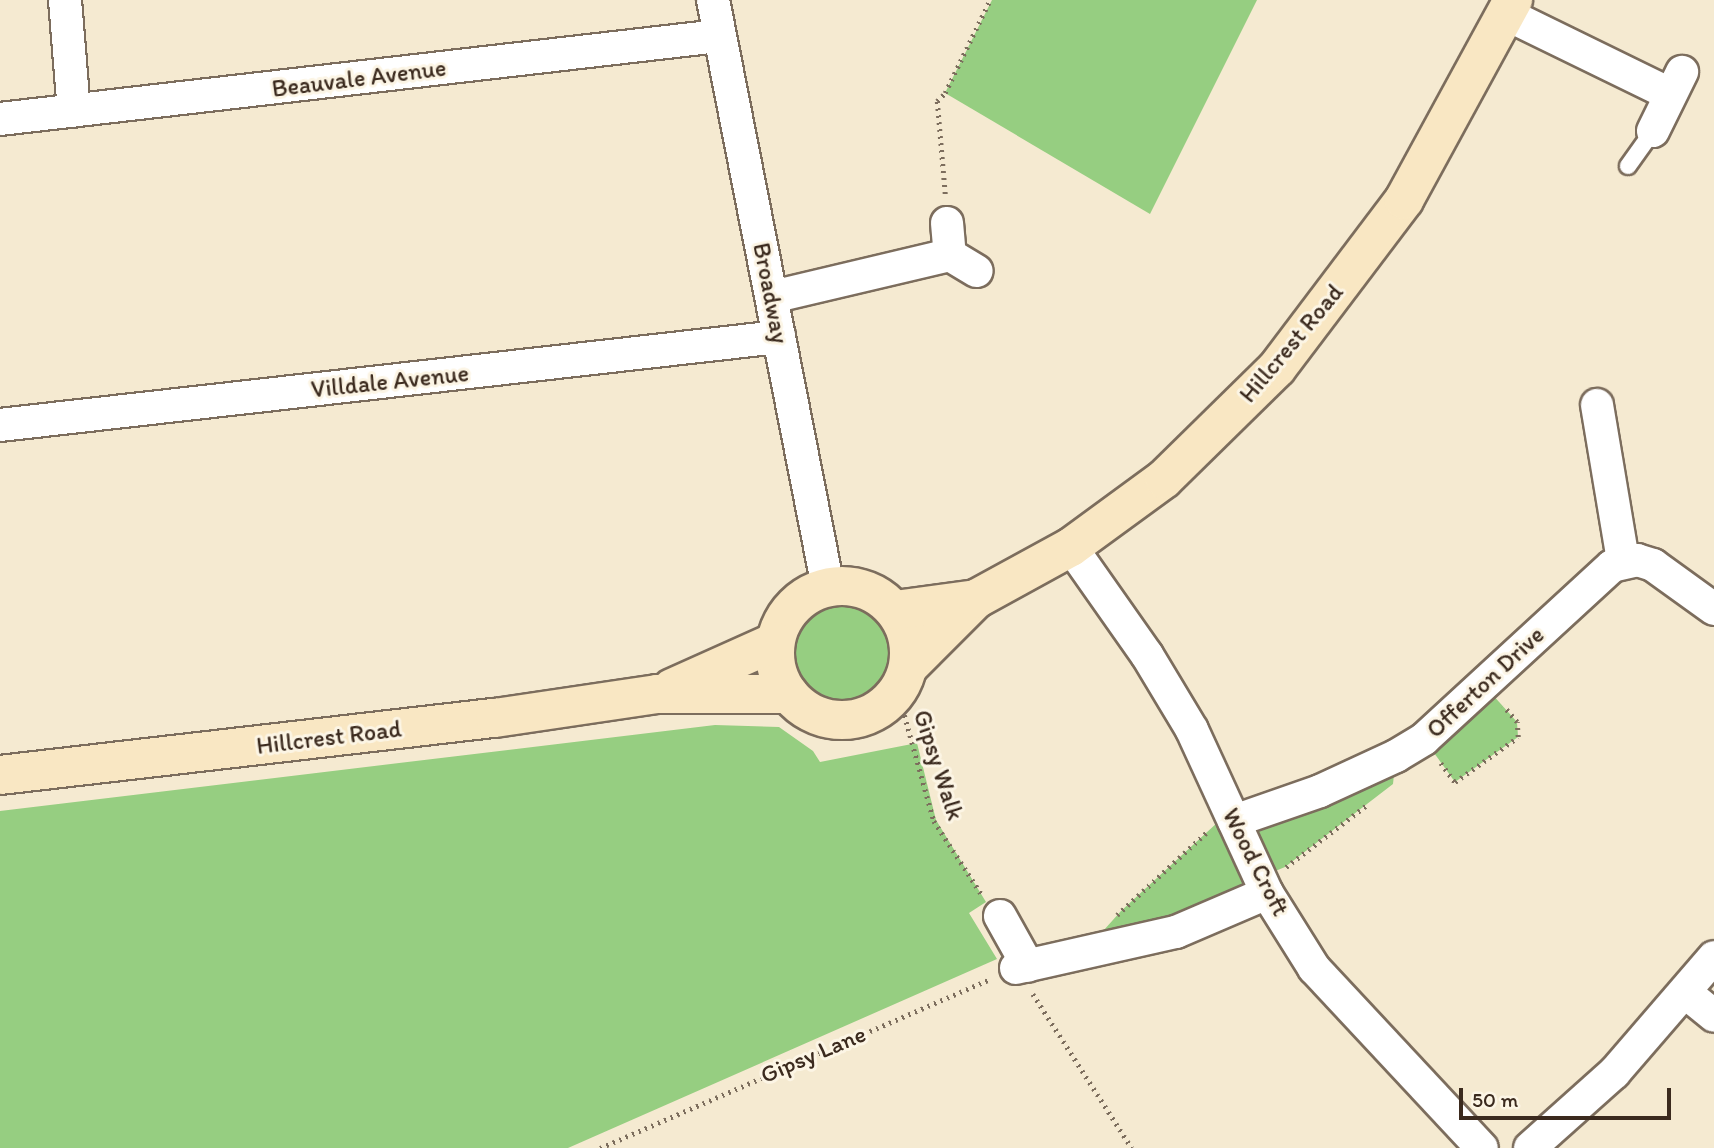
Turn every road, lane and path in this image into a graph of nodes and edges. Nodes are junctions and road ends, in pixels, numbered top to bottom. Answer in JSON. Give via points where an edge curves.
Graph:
{"nodes":[{"id":1,"x":65,"y":0,"type":"edge"},
{"id":2,"x":713,"y":0,"type":"edge"},
{"id":3,"x":990,"y":0,"type":"edge"},
{"id":4,"x":1509,"y":7,"type":"edge"},
{"id":5,"x":718,"y":36,"type":"junction"},
{"id":6,"x":74,"y":111,"type":"junction"},
{"id":7,"x":0,"y":119,"type":"edge"},
{"id":8,"x":1653,"y":131,"type":"joint"},
{"id":9,"x":1628,"y":166,"type":"dead end"},
{"id":10,"x":947,"y":223,"type":"joint"},
{"id":11,"x":950,"y":255,"type":"junction"},
{"id":12,"x":977,"y":271,"type":"dead end"},
{"id":13,"x":772,"y":297,"type":"junction"},
{"id":14,"x":779,"y":337,"type":"junction"},
{"id":15,"x":1597,"y":405,"type":"dead end"},
{"id":16,"x":0,"y":425,"type":"edge"},
{"id":17,"x":1071,"y":547,"type":"junction"},
{"id":18,"x":1623,"y":561,"type":"junction"},
{"id":19,"x":828,"y":587,"type":"junction"},
{"id":20,"x":976,"y":598,"type":"junction"},
{"id":21,"x":1714,"y":609,"type":"edge"},
{"id":22,"x":895,"y":610,"type":"junction"},
{"id":23,"x":775,"y":642,"type":"junction"},
{"id":24,"x":903,"y":678,"type":"junction"},
{"id":25,"x":1483,"y":684,"type":"junction"},
{"id":26,"x":657,"y":694,"type":"junction"},
{"id":27,"x":789,"y":694,"type":"junction"},
{"id":28,"x":1424,"y":739,"type":"junction"},
{"id":29,"x":0,"y":775,"type":"edge"},
{"id":30,"x":1372,"y":801,"type":"dead end"},
{"id":31,"x":1232,"y":816,"type":"junction"},
{"id":32,"x":1264,"y":885,"type":"junction"},
{"id":33,"x":1000,"y":916,"type":"joint"},
{"id":34,"x":1086,"y":950,"type":"junction"},
{"id":35,"x":1714,"y":957,"type":"edge"},
{"id":36,"x":1022,"y":967,"type":"junction"},
{"id":37,"x":1686,"y":993,"type":"junction"},
{"id":38,"x":1714,"y":1016,"type":"edge"},
{"id":39,"x":600,"y":1148,"type":"edge"},
{"id":40,"x":1132,"y":1148,"type":"edge"},
{"id":41,"x":1482,"y":1148,"type":"edge"},
{"id":42,"x":1530,"y":1148,"type":"edge"}],
"edges":[{"from":1,"to":6,"type":"street"},
{"from":2,"to":5,"type":"street","name":"Broadway"},
{"from":3,"to":10,"type":"path","via":[[937,101]]},
{"from":4,"to":8,"type":"street","via":[[1676,83]]},
{"from":4,"to":17,"type":"main road","name":"Hillcrest Road","via":[[1404,200],[1278,368],[1164,479]]},
{"from":5,"to":6,"type":"street","name":"Beauvale Avenue"},
{"from":5,"to":13,"type":"street","name":"Broadway"},
{"from":6,"to":7,"type":"street","name":"Beauvale Avenue"},
{"from":8,"to":9,"type":"lane"},
{"from":10,"to":11,"type":"street"},
{"from":11,"to":12,"type":"street"},
{"from":11,"to":13,"type":"street"},
{"from":13,"to":14,"type":"street","name":"Broadway"},
{"from":14,"to":16,"type":"street","name":"Villdale Avenue"},
{"from":14,"to":19,"type":"street","name":"Broadway"},
{"from":15,"to":18,"type":"street"},
{"from":17,"to":20,"type":"main road","name":"Hillcrest Road"},
{"from":17,"to":31,"type":"street","name":"Wood Croft","via":[[1147,655],[1192,730]]},
{"from":18,"to":21,"type":"street","via":[[1653,565]]},
{"from":18,"to":25,"type":"street","name":"Offerton Drive","via":[[1612,565]]},
{"from":19,"to":22,"type":"main road","via":[[865,589]]},
{"from":19,"to":23,"type":"main road","via":[[793,606]]},
{"from":20,"to":22,"type":"main road","name":"Hillcrest Road"},
{"from":20,"to":24,"type":"main road","name":"Hillcrest Road"},
{"from":22,"to":24,"type":"main road","via":[[907,636]]},
{"from":23,"to":26,"type":"main road","name":"Hillcrest Road"},
{"from":23,"to":27,"type":"main road","name":"Hillcrest Road","via":[[775,661]]},
{"from":24,"to":27,"type":"main road","name":"Hillcrest Road","via":[[883,706],[844,720],[823,718],[804,709]]},
{"from":24,"to":33,"type":"path","name":"Gipsy Walk","via":[[934,821],[987,904]]},
{"from":25,"to":28,"type":"street","name":"Offerton Drive"},
{"from":25,"to":28,"type":"path","via":[[1517,722],[1518,737],[1455,782]]},
{"from":26,"to":27,"type":"main road","name":"Hillcrest Road"},
{"from":26,"to":29,"type":"main road","name":"Hillcrest Road","via":[[495,718]]},
{"from":28,"to":31,"type":"street","name":"Offerton Drive","via":[[1320,791]]},
{"from":30,"to":32,"type":"path"},
{"from":31,"to":32,"type":"street","name":"Wood Croft"},
{"from":31,"to":34,"type":"path","via":[[1121,911]]},
{"from":32,"to":34,"type":"street","via":[[1176,932]]},
{"from":32,"to":41,"type":"street","name":"Wood Croft","via":[[1314,968]]},
{"from":33,"to":36,"type":"street"},
{"from":34,"to":36,"type":"street"},
{"from":35,"to":37,"type":"street"},
{"from":36,"to":39,"type":"path","name":"Gipsy Lane"},
{"from":36,"to":40,"type":"path"},
{"from":37,"to":38,"type":"street"},
{"from":37,"to":42,"type":"street","via":[[1614,1073]]}]}
